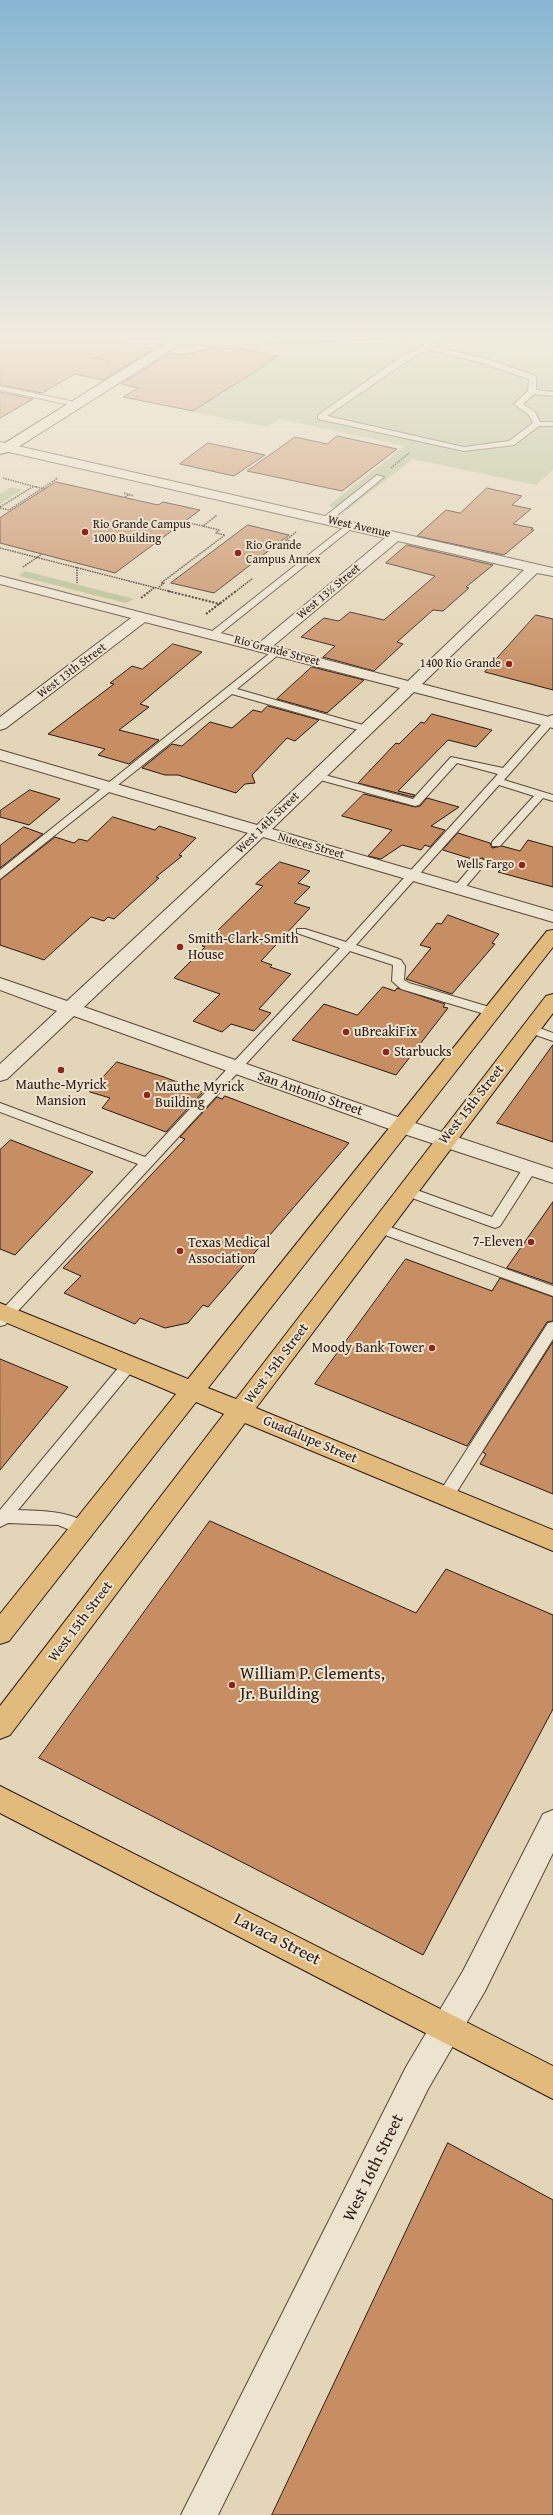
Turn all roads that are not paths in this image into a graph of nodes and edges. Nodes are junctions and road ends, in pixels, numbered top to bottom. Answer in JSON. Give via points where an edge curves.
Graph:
{"nodes":[{"id":1,"x":3,"y":451,"type":"edge"},
{"id":2,"x":18,"y":451,"type":"edge"},
{"id":3,"x":3,"y":462,"type":"dead end"},
{"id":4,"x":380,"y":477,"type":"road end"},
{"id":5,"x":327,"y":520,"type":"junction"},
{"id":6,"x":352,"y":525,"type":"junction"},
{"id":7,"x":396,"y":536,"type":"junction"},
{"id":8,"x":534,"y":568,"type":"junction"},
{"id":9,"x":553,"y":572,"type":"edge"},
{"id":10,"x":1,"y":582,"type":"edge"},
{"id":11,"x":143,"y":616,"type":"junction"},
{"id":12,"x":214,"y":634,"type":"junction"},
{"id":13,"x":263,"y":647,"type":"junction"},
{"id":14,"x":278,"y":651,"type":"junction"},
{"id":15,"x":411,"y":686,"type":"junction"},
{"id":16,"x":230,"y":690,"type":"junction"},
{"id":17,"x":552,"y":721,"type":"edge"},
{"id":18,"x":0,"y":726,"type":"edge"},
{"id":19,"x":366,"y":729,"type":"junction"},
{"id":20,"x":0,"y":755,"type":"edge"},
{"id":21,"x":504,"y":772,"type":"junction"},
{"id":22,"x":317,"y":776,"type":"junction"},
{"id":23,"x":495,"y":781,"type":"junction"},
{"id":24,"x":109,"y":788,"type":"junction"},
{"id":25,"x":541,"y":794,"type":"junction"},
{"id":26,"x":553,"y":798,"type":"edge"},
{"id":27,"x":260,"y":830,"type":"junction"},
{"id":28,"x":496,"y":844,"type":"dead end"},
{"id":29,"x":481,"y":862,"type":"dead end"},
{"id":30,"x":0,"y":876,"type":"edge"},
{"id":31,"x":414,"y":876,"type":"junction"},
{"id":32,"x":458,"y":889,"type":"junction"},
{"id":33,"x":553,"y":917,"type":"edge"},
{"id":34,"x":301,"y":931,"type":"dead end"},
{"id":35,"x":553,"y":935,"type":"edge"},
{"id":36,"x":348,"y":947,"type":"junction"},
{"id":37,"x":0,"y":984,"type":"edge"},
{"id":38,"x":553,"y":1000,"type":"edge"},
{"id":39,"x":71,"y":1008,"type":"junction"},
{"id":40,"x":492,"y":1012,"type":"junction"},
{"id":41,"x":531,"y":1029,"type":"junction"},
{"id":42,"x":553,"y":1037,"type":"edge"},
{"id":43,"x":237,"y":1068,"type":"junction"},
{"id":44,"x":0,"y":1075,"type":"edge"},
{"id":45,"x":0,"y":1107,"type":"edge"},
{"id":46,"x":402,"y":1126,"type":"junction"},
{"id":47,"x":445,"y":1140,"type":"junction"},
{"id":48,"x":148,"y":1163,"type":"junction"},
{"id":49,"x":530,"y":1168,"type":"junction"},
{"id":50,"x":553,"y":1176,"type":"edge"},
{"id":51,"x":406,"y":1192,"type":"junction"},
{"id":52,"x":379,"y":1228,"type":"junction"},
{"id":53,"x":553,"y":1291,"type":"edge"},
{"id":54,"x":2,"y":1316,"type":"edge"},
{"id":55,"x":553,"y":1327,"type":"edge"},
{"id":56,"x":129,"y":1365,"type":"junction"},
{"id":57,"x":191,"y":1391,"type":"junction"},
{"id":58,"x":241,"y":1412,"type":"junction"},
{"id":59,"x":445,"y":1497,"type":"junction"},
{"id":60,"x":2,"y":1518,"type":"edge"},
{"id":61,"x":82,"y":1529,"type":"junction"},
{"id":62,"x":553,"y":1541,"type":"edge"},
{"id":63,"x":2,"y":1627,"type":"edge"},
{"id":64,"x":0,"y":1727,"type":"edge"},
{"id":65,"x":0,"y":1799,"type":"edge"},
{"id":66,"x":553,"y":1823,"type":"edge"},
{"id":67,"x":448,"y":2027,"type":"junction"},
{"id":68,"x":553,"y":2083,"type":"edge"},
{"id":69,"x":199,"y":2515,"type":"edge"}],
"edges":[{"from":1,"to":3,"type":"street"},
{"from":2,"to":5,"type":"street","name":"West Avenue"},
{"from":4,"to":5,"type":"lane"},
{"from":5,"to":6,"type":"street","name":"West Avenue"},
{"from":6,"to":7,"type":"street","name":"West Avenue"},
{"from":6,"to":12,"type":"lane"},
{"from":7,"to":8,"type":"street","name":"West Avenue"},
{"from":7,"to":13,"type":"street","name":"West 13½ Street"},
{"from":8,"to":9,"type":"street","name":"West Avenue"},
{"from":8,"to":15,"type":"street","name":"West 14th Street"},
{"from":10,"to":11,"type":"street","name":"Rio Grande Street"},
{"from":11,"to":12,"type":"street","name":"Rio Grande Street"},
{"from":11,"to":18,"type":"street","name":"West 13th Street"},
{"from":12,"to":13,"type":"street","name":"Rio Grande Street"},
{"from":13,"to":14,"type":"street","name":"Rio Grande Street"},
{"from":14,"to":15,"type":"street","name":"Rio Grande Street"},
{"from":14,"to":16,"type":"lane"},
{"from":15,"to":17,"type":"street","name":"Rio Grande Street"},
{"from":15,"to":19,"type":"street","name":"West 14th Street"},
{"from":16,"to":19,"type":"lane"},
{"from":16,"to":24,"type":"lane"},
{"from":17,"to":21,"type":"lane"},
{"from":19,"to":22,"type":"street","name":"West 14th Street"},
{"from":20,"to":24,"type":"street","name":"Nueces Street"},
{"from":21,"to":22,"type":"lane","via":[[455,759],[416,803]]},
{"from":21,"to":23,"type":"lane"},
{"from":22,"to":27,"type":"street","name":"West 14th Street"},
{"from":23,"to":25,"type":"lane"},
{"from":23,"to":31,"type":"lane"},
{"from":24,"to":27,"type":"street","name":"Nueces Street"},
{"from":24,"to":30,"type":"lane"},
{"from":25,"to":26,"type":"lane"},
{"from":25,"to":28,"type":"lane"},
{"from":27,"to":31,"type":"street","name":"Nueces Street"},
{"from":27,"to":39,"type":"street","name":"West 14th Street"},
{"from":29,"to":32,"type":"lane"},
{"from":31,"to":32,"type":"street","name":"Nueces Street"},
{"from":31,"to":36,"type":"lane"},
{"from":32,"to":33,"type":"street","name":"Nueces Street"},
{"from":34,"to":36,"type":"lane"},
{"from":35,"to":40,"type":"main road"},
{"from":36,"to":40,"type":"lane","via":[[397,963],[398,981],[406,986]]},
{"from":36,"to":43,"type":"lane"},
{"from":37,"to":39,"type":"street","name":"San Antonio Street"},
{"from":38,"to":41,"type":"main road","name":"West 15th Street"},
{"from":39,"to":43,"type":"street","name":"San Antonio Street"},
{"from":39,"to":44,"type":"street","name":"West 14th Street"},
{"from":40,"to":46,"type":"main road"},
{"from":41,"to":42,"type":"lane"},
{"from":41,"to":47,"type":"main road","name":"West 15th Street"},
{"from":43,"to":46,"type":"street","name":"San Antonio Street"},
{"from":43,"to":48,"type":"lane"},
{"from":45,"to":48,"type":"lane"},
{"from":46,"to":47,"type":"street","name":"San Antonio Street"},
{"from":46,"to":57,"type":"main road"},
{"from":47,"to":49,"type":"street","name":"San Antonio Street"},
{"from":47,"to":51,"type":"main road","name":"West 15th Street"},
{"from":48,"to":54,"type":"lane"},
{"from":49,"to":50,"type":"street","name":"San Antonio Street"},
{"from":49,"to":51,"type":"lane","via":[[495,1223]]},
{"from":51,"to":52,"type":"main road","name":"West 15th Street"},
{"from":52,"to":53,"type":"lane"},
{"from":52,"to":58,"type":"main road","name":"West 15th Street"},
{"from":54,"to":56,"type":"main road","name":"Guadalupe Street"},
{"from":55,"to":59,"type":"lane"},
{"from":56,"to":57,"type":"main road","name":"Guadalupe Street"},
{"from":56,"to":60,"type":"lane"},
{"from":57,"to":58,"type":"main road","name":"Guadalupe Street"},
{"from":57,"to":61,"type":"main road"},
{"from":58,"to":59,"type":"main road","name":"Guadalupe Street"},
{"from":58,"to":64,"type":"main road","name":"West 15th Street"},
{"from":59,"to":62,"type":"main road","name":"Guadalupe Street"},
{"from":60,"to":61,"type":"lane","via":[[60,1519]]},
{"from":61,"to":63,"type":"main road"},
{"from":65,"to":67,"type":"main road","name":"Lavaca Street"},
{"from":66,"to":67,"type":"street","name":"West 16th Street","via":[[474,1981]]},
{"from":67,"to":68,"type":"main road","name":"Lavaca Street"},
{"from":67,"to":69,"type":"street","name":"West 16th Street","via":[[417,2078]]}]}
